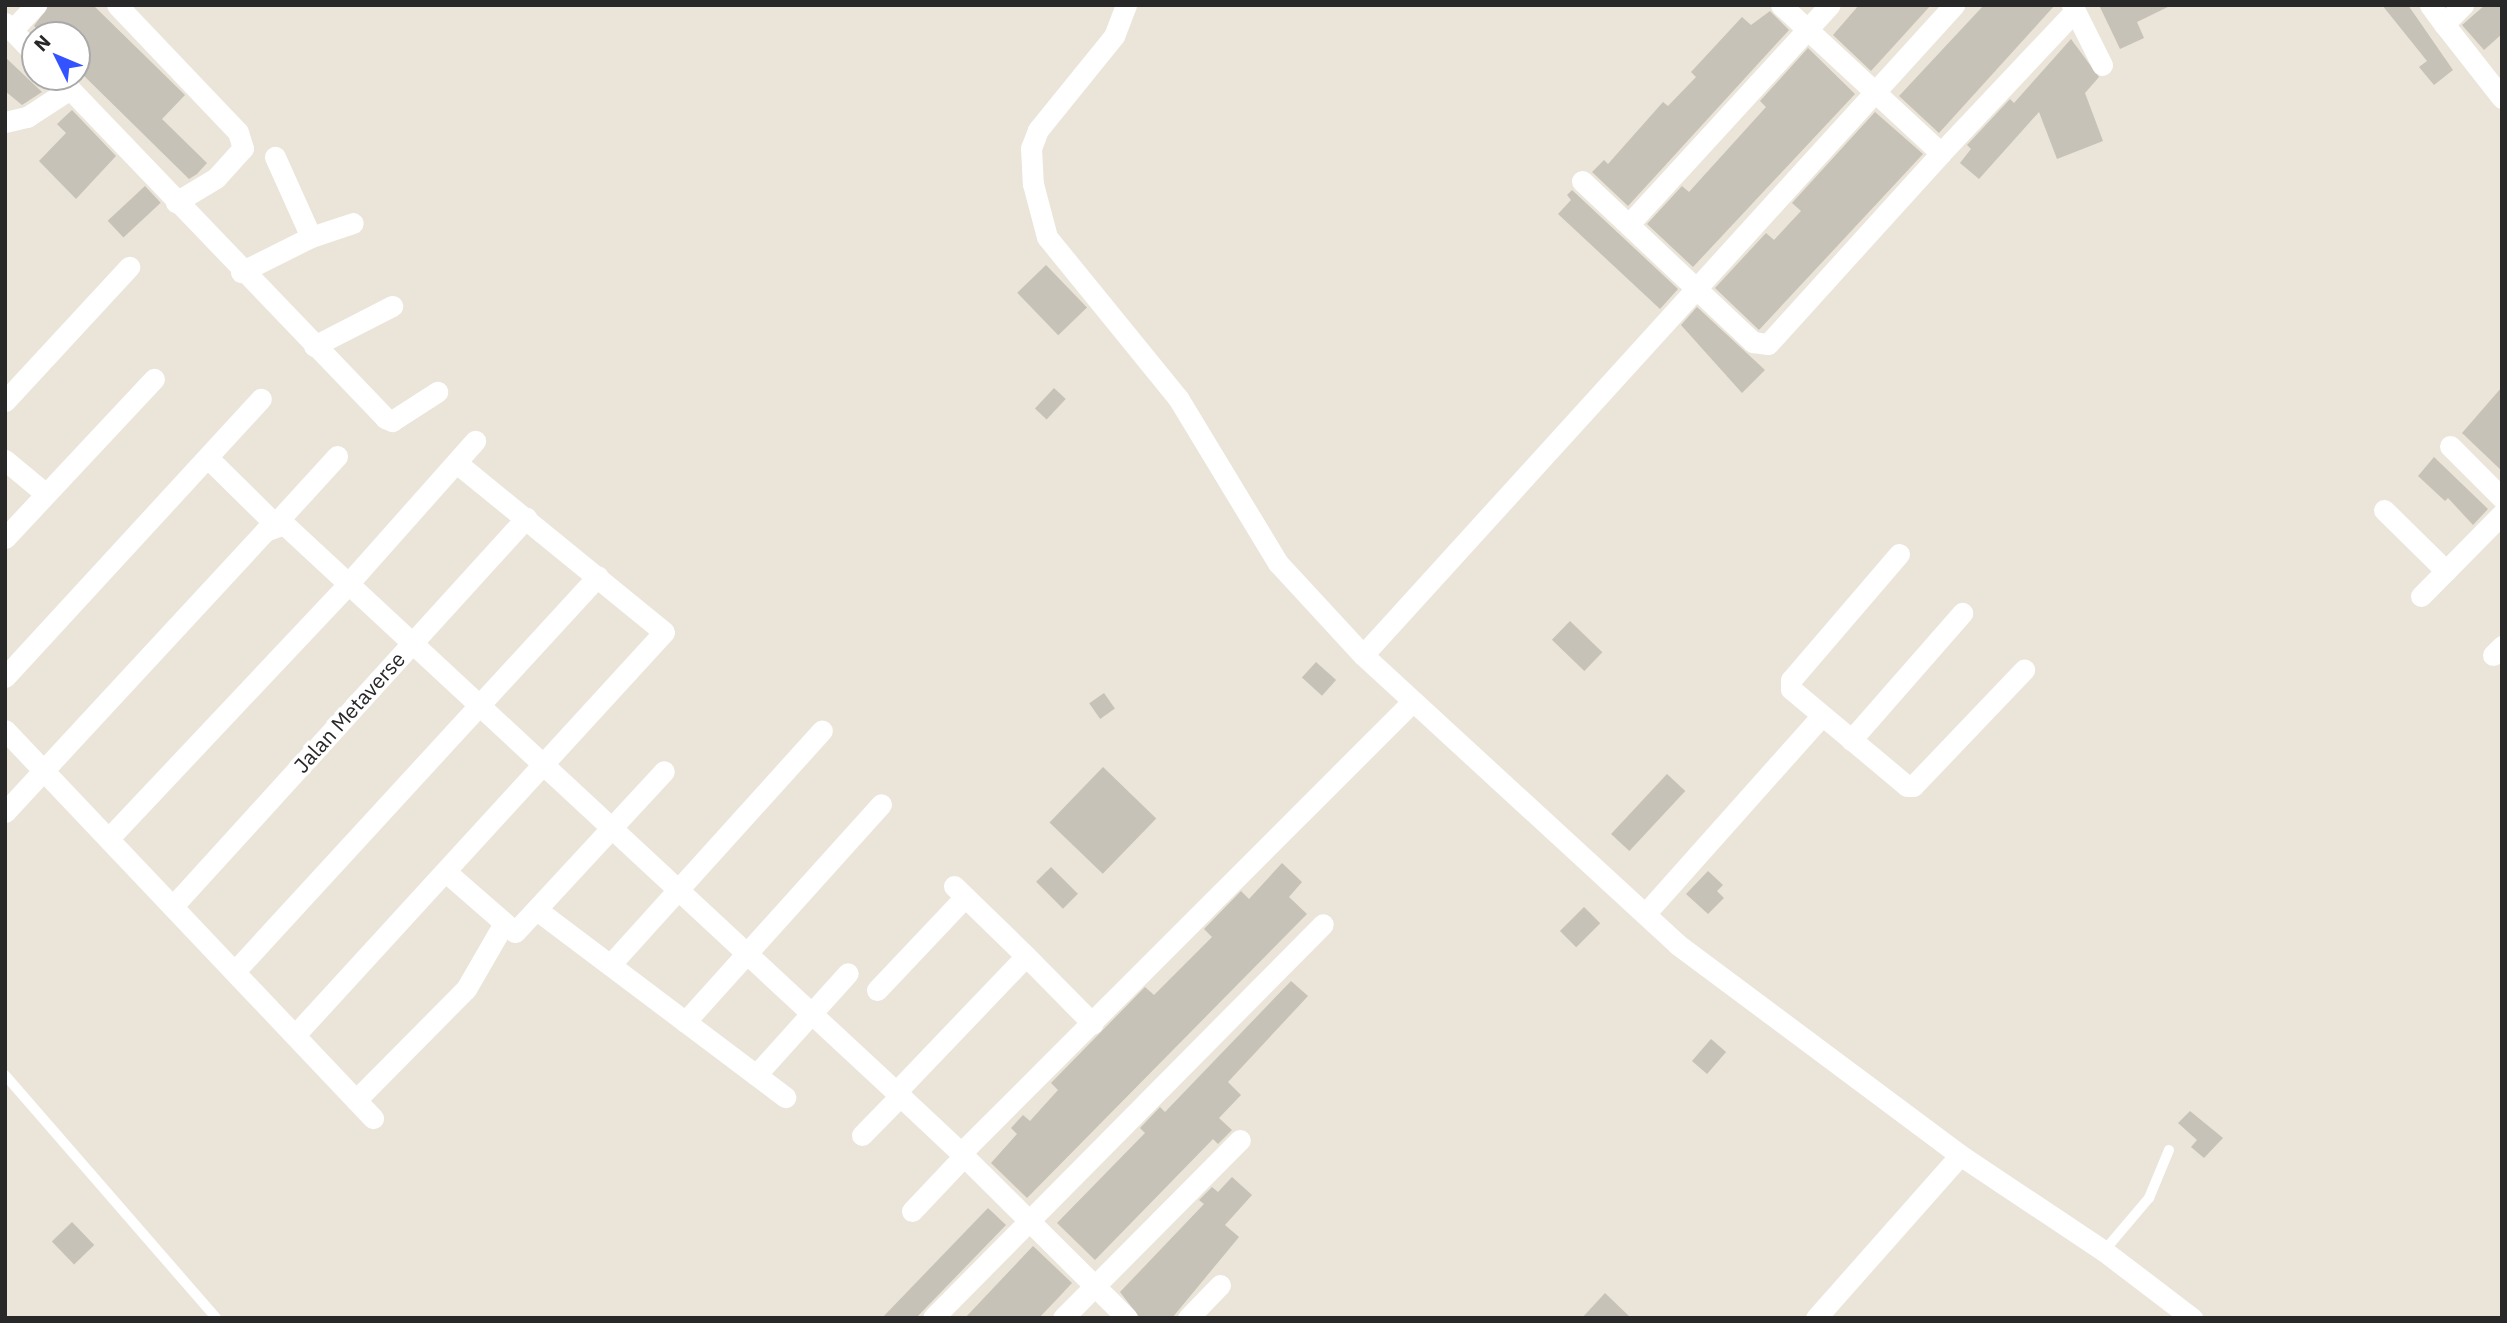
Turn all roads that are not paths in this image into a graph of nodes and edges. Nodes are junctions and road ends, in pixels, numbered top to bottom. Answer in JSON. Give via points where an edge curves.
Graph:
{"nodes":[{"id":1,"x":36,"y":5,"type":"edge"},
{"id":2,"x":117,"y":5,"type":"edge"},
{"id":3,"x":1126,"y":5,"type":"edge"},
{"id":4,"x":1782,"y":5,"type":"edge"},
{"id":5,"x":1830,"y":5,"type":"edge"},
{"id":6,"x":1954,"y":5,"type":"edge"},
{"id":7,"x":2430,"y":5,"type":"edge"},
{"id":8,"x":2463,"y":5,"type":"edge"},
{"id":9,"x":2074,"y":8,"type":"edge"},
{"id":10,"x":2444,"y":24,"type":"junction"},
{"id":11,"x":9,"y":27,"type":"edge"},
{"id":12,"x":1807,"y":30,"type":"junction"},
{"id":13,"x":2102,"y":65,"type":"dead end"},
{"id":14,"x":1876,"y":90,"type":"junction"},
{"id":15,"x":55,"y":91,"type":"edge"},
{"id":16,"x":72,"y":91,"type":"edge"},
{"id":17,"x":2501,"y":96,"type":"edge"},
{"id":18,"x":5,"y":122,"type":"edge"},
{"id":19,"x":1941,"y":153,"type":"junction"},
{"id":20,"x":275,"y":157,"type":"dead end"},
{"id":21,"x":1583,"y":181,"type":"dead end"},
{"id":22,"x":176,"y":202,"type":"junction"},
{"id":23,"x":353,"y":223,"type":"dead end"},
{"id":24,"x":1629,"y":224,"type":"junction"},
{"id":25,"x":311,"y":237,"type":"junction"},
{"id":26,"x":129,"y":267,"type":"dead end"},
{"id":27,"x":241,"y":272,"type":"junction"},
{"id":28,"x":1698,"y":288,"type":"junction"},
{"id":29,"x":392,"y":306,"type":"dead end"},
{"id":30,"x":314,"y":346,"type":"junction"},
{"id":31,"x":154,"y":379,"type":"dead end"},
{"id":32,"x":437,"y":392,"type":"dead end"},
{"id":33,"x":261,"y":399,"type":"dead end"},
{"id":34,"x":5,"y":401,"type":"edge"},
{"id":35,"x":475,"y":441,"type":"dead end"},
{"id":36,"x":2450,"y":446,"type":"dead end"},
{"id":37,"x":337,"y":456,"type":"dead end"},
{"id":38,"x":208,"y":458,"type":"junction"},
{"id":39,"x":5,"y":460,"type":"edge"},
{"id":40,"x":457,"y":463,"type":"junction"},
{"id":41,"x":46,"y":494,"type":"junction"},
{"id":42,"x":2502,"y":498,"type":"edge"},
{"id":43,"x":2384,"y":510,"type":"dead end"},
{"id":44,"x":2502,"y":514,"type":"edge"},
{"id":45,"x":526,"y":519,"type":"junction"},
{"id":46,"x":275,"y":524,"type":"junction"},
{"id":47,"x":5,"y":538,"type":"edge"},
{"id":48,"x":1899,"y":554,"type":"dead end"},
{"id":49,"x":2446,"y":571,"type":"junction"},
{"id":50,"x":598,"y":576,"type":"junction"},
{"id":51,"x":347,"y":585,"type":"junction"},
{"id":52,"x":2421,"y":596,"type":"dead end"},
{"id":53,"x":1962,"y":612,"type":"dead end"},
{"id":54,"x":411,"y":643,"type":"junction"},
{"id":55,"x":1363,"y":655,"type":"junction"},
{"id":56,"x":2024,"y":670,"type":"dead end"},
{"id":57,"x":5,"y":677,"type":"edge"},
{"id":58,"x":1413,"y":701,"type":"junction"},
{"id":59,"x":479,"y":705,"type":"junction"},
{"id":60,"x":1822,"y":715,"type":"junction"},
{"id":61,"x":5,"y":730,"type":"edge"},
{"id":62,"x":822,"y":730,"type":"dead end"},
{"id":63,"x":1851,"y":740,"type":"junction"},
{"id":64,"x":545,"y":765,"type":"junction"},
{"id":65,"x":45,"y":769,"type":"junction"},
{"id":66,"x":664,"y":771,"type":"dead end"},
{"id":67,"x":881,"y":804,"type":"dead end"},
{"id":68,"x":5,"y":812,"type":"edge"},
{"id":69,"x":613,"y":828,"type":"junction"},
{"id":70,"x":109,"y":838,"type":"junction"},
{"id":71,"x":446,"y":872,"type":"junction"},
{"id":72,"x":680,"y":890,"type":"junction"},
{"id":73,"x":173,"y":906,"type":"junction"},
{"id":74,"x":537,"y":910,"type":"junction"},
{"id":75,"x":1645,"y":914,"type":"junction"},
{"id":76,"x":1323,"y":924,"type":"dead end"},
{"id":77,"x":503,"y":925,"type":"junction"},
{"id":78,"x":747,"y":953,"type":"junction"},
{"id":79,"x":1026,"y":956,"type":"junction"},
{"id":80,"x":610,"y":965,"type":"junction"},
{"id":81,"x":235,"y":971,"type":"junction"},
{"id":82,"x":848,"y":973,"type":"dead end"},
{"id":83,"x":877,"y":990,"type":"dead end"},
{"id":84,"x":811,"y":1013,"type":"junction"},
{"id":85,"x":685,"y":1022,"type":"junction"},
{"id":86,"x":1093,"y":1024,"type":"junction"},
{"id":87,"x":295,"y":1035,"type":"junction"},
{"id":88,"x":756,"y":1075,"type":"junction"},
{"id":89,"x":5,"y":1076,"type":"edge"},
{"id":90,"x":898,"y":1094,"type":"junction"},
{"id":91,"x":785,"y":1097,"type":"dead end"},
{"id":92,"x":356,"y":1100,"type":"junction"},
{"id":93,"x":373,"y":1118,"type":"dead end"},
{"id":94,"x":862,"y":1135,"type":"dead end"},
{"id":95,"x":1240,"y":1140,"type":"dead end"},
{"id":96,"x":2169,"y":1150,"type":"dead end"},
{"id":97,"x":963,"y":1154,"type":"junction"},
{"id":98,"x":1960,"y":1155,"type":"junction"},
{"id":99,"x":912,"y":1211,"type":"dead end"},
{"id":100,"x":1027,"y":1222,"type":"junction"},
{"id":101,"x":2104,"y":1251,"type":"junction"},
{"id":102,"x":1220,"y":1285,"type":"dead end"},
{"id":103,"x":1093,"y":1286,"type":"junction"},
{"id":104,"x":216,"y":1318,"type":"edge"},
{"id":105,"x":933,"y":1318,"type":"edge"},
{"id":106,"x":1063,"y":1318,"type":"edge"},
{"id":107,"x":1127,"y":1318,"type":"edge"},
{"id":108,"x":1188,"y":1318,"type":"edge"},
{"id":109,"x":1816,"y":1318,"type":"edge"},
{"id":110,"x":2192,"y":1318,"type":"edge"}],
"edges":[{"from":1,"to":11,"type":"street"},
{"from":2,"to":22,"type":"street","via":[[237,132],[243,148],[216,178]]},
{"from":3,"to":55,"type":"street","via":[[1114,36],[1038,130],[1031,148],[1033,184],[1047,237],[1178,398],[1278,563]]},
{"from":4,"to":12,"type":"street"},
{"from":5,"to":12,"type":"street"},
{"from":6,"to":14,"type":"street"},
{"from":7,"to":10,"type":"street"},
{"from":8,"to":10,"type":"street"},
{"from":9,"to":13,"type":"street"},
{"from":9,"to":19,"type":"street"},
{"from":10,"to":17,"type":"street"},
{"from":12,"to":14,"type":"street"},
{"from":12,"to":24,"type":"street"},
{"from":14,"to":19,"type":"street"},
{"from":14,"to":28,"type":"street"},
{"from":15,"to":18,"type":"street","via":[[27,117]]},
{"from":16,"to":22,"type":"street"},
{"from":19,"to":28,"type":"street","via":[[1768,344],[1754,342]]},
{"from":20,"to":25,"type":"street"},
{"from":21,"to":24,"type":"street"},
{"from":22,"to":27,"type":"street"},
{"from":23,"to":25,"type":"street"},
{"from":24,"to":28,"type":"street"},
{"from":25,"to":27,"type":"street"},
{"from":26,"to":34,"type":"street"},
{"from":27,"to":30,"type":"street"},
{"from":28,"to":55,"type":"street"},
{"from":29,"to":30,"type":"street"},
{"from":30,"to":32,"type":"street","via":[[392,421]]},
{"from":31,"to":41,"type":"street"},
{"from":33,"to":38,"type":"street"},
{"from":35,"to":40,"type":"street"},
{"from":36,"to":42,"type":"street"},
{"from":37,"to":46,"type":"street"},
{"from":38,"to":46,"type":"street"},
{"from":38,"to":57,"type":"street"},
{"from":39,"to":41,"type":"street"},
{"from":40,"to":45,"type":"street"},
{"from":40,"to":51,"type":"street"},
{"from":41,"to":47,"type":"street"},
{"from":43,"to":49,"type":"street"},
{"from":44,"to":49,"type":"street"},
{"from":45,"to":50,"type":"street"},
{"from":45,"to":54,"type":"street","name":"Jalan Metaverse"},
{"from":46,"to":51,"type":"street","via":[[284,524]]},
{"from":46,"to":65,"type":"street"},
{"from":48,"to":60,"type":"street","via":[[1790,680],[1791,689]]},
{"from":49,"to":52,"type":"street"},
{"from":50,"to":59,"type":"street"},
{"from":50,"to":64,"type":"street","via":[[664,632]]},
{"from":51,"to":54,"type":"street"},
{"from":51,"to":70,"type":"street"},
{"from":53,"to":63,"type":"street"},
{"from":54,"to":59,"type":"street"},
{"from":54,"to":73,"type":"street","name":"Jalan Metaverse"},
{"from":55,"to":58,"type":"street"},
{"from":56,"to":63,"type":"street","via":[[1913,786]]},
{"from":58,"to":75,"type":"street"},
{"from":58,"to":86,"type":"street"},
{"from":59,"to":64,"type":"street"},
{"from":59,"to":81,"type":"street"},
{"from":60,"to":63,"type":"street"},
{"from":60,"to":75,"type":"street"},
{"from":61,"to":65,"type":"street"},
{"from":62,"to":72,"type":"street"},
{"from":64,"to":69,"type":"street"},
{"from":64,"to":71,"type":"street"},
{"from":65,"to":68,"type":"street"},
{"from":65,"to":70,"type":"street"},
{"from":66,"to":69,"type":"street"},
{"from":67,"to":78,"type":"street"},
{"from":69,"to":72,"type":"street"},
{"from":69,"to":74,"type":"street"},
{"from":70,"to":73,"type":"street"},
{"from":71,"to":77,"type":"street"},
{"from":71,"to":87,"type":"street"},
{"from":72,"to":78,"type":"street"},
{"from":72,"to":80,"type":"street"},
{"from":73,"to":81,"type":"street"},
{"from":74,"to":77,"type":"street","via":[[515,932]]},
{"from":74,"to":80,"type":"street"},
{"from":75,"to":98,"type":"street","via":[[1677,944]]},
{"from":76,"to":100,"type":"street"},
{"from":77,"to":92,"type":"street","via":[[466,989]]},
{"from":78,"to":84,"type":"street"},
{"from":78,"to":85,"type":"street"},
{"from":79,"to":83,"type":"street","via":[[960,891]]},
{"from":79,"to":86,"type":"street"},
{"from":79,"to":90,"type":"street"},
{"from":80,"to":85,"type":"street"},
{"from":81,"to":87,"type":"street"},
{"from":82,"to":84,"type":"street"},
{"from":84,"to":88,"type":"street"},
{"from":84,"to":90,"type":"street"},
{"from":85,"to":88,"type":"street"},
{"from":86,"to":97,"type":"street"},
{"from":87,"to":92,"type":"street"},
{"from":88,"to":91,"type":"street"},
{"from":89,"to":104,"type":"lane"},
{"from":90,"to":94,"type":"street"},
{"from":90,"to":97,"type":"street"},
{"from":92,"to":93,"type":"street"},
{"from":95,"to":103,"type":"street"},
{"from":96,"to":101,"type":"lane","via":[[2149,1198]]},
{"from":97,"to":99,"type":"street"},
{"from":97,"to":100,"type":"street"},
{"from":98,"to":101,"type":"street"},
{"from":98,"to":109,"type":"street"},
{"from":100,"to":103,"type":"street"},
{"from":100,"to":105,"type":"street"},
{"from":101,"to":110,"type":"street"},
{"from":102,"to":108,"type":"street"},
{"from":103,"to":106,"type":"street"},
{"from":103,"to":107,"type":"street"}]}
